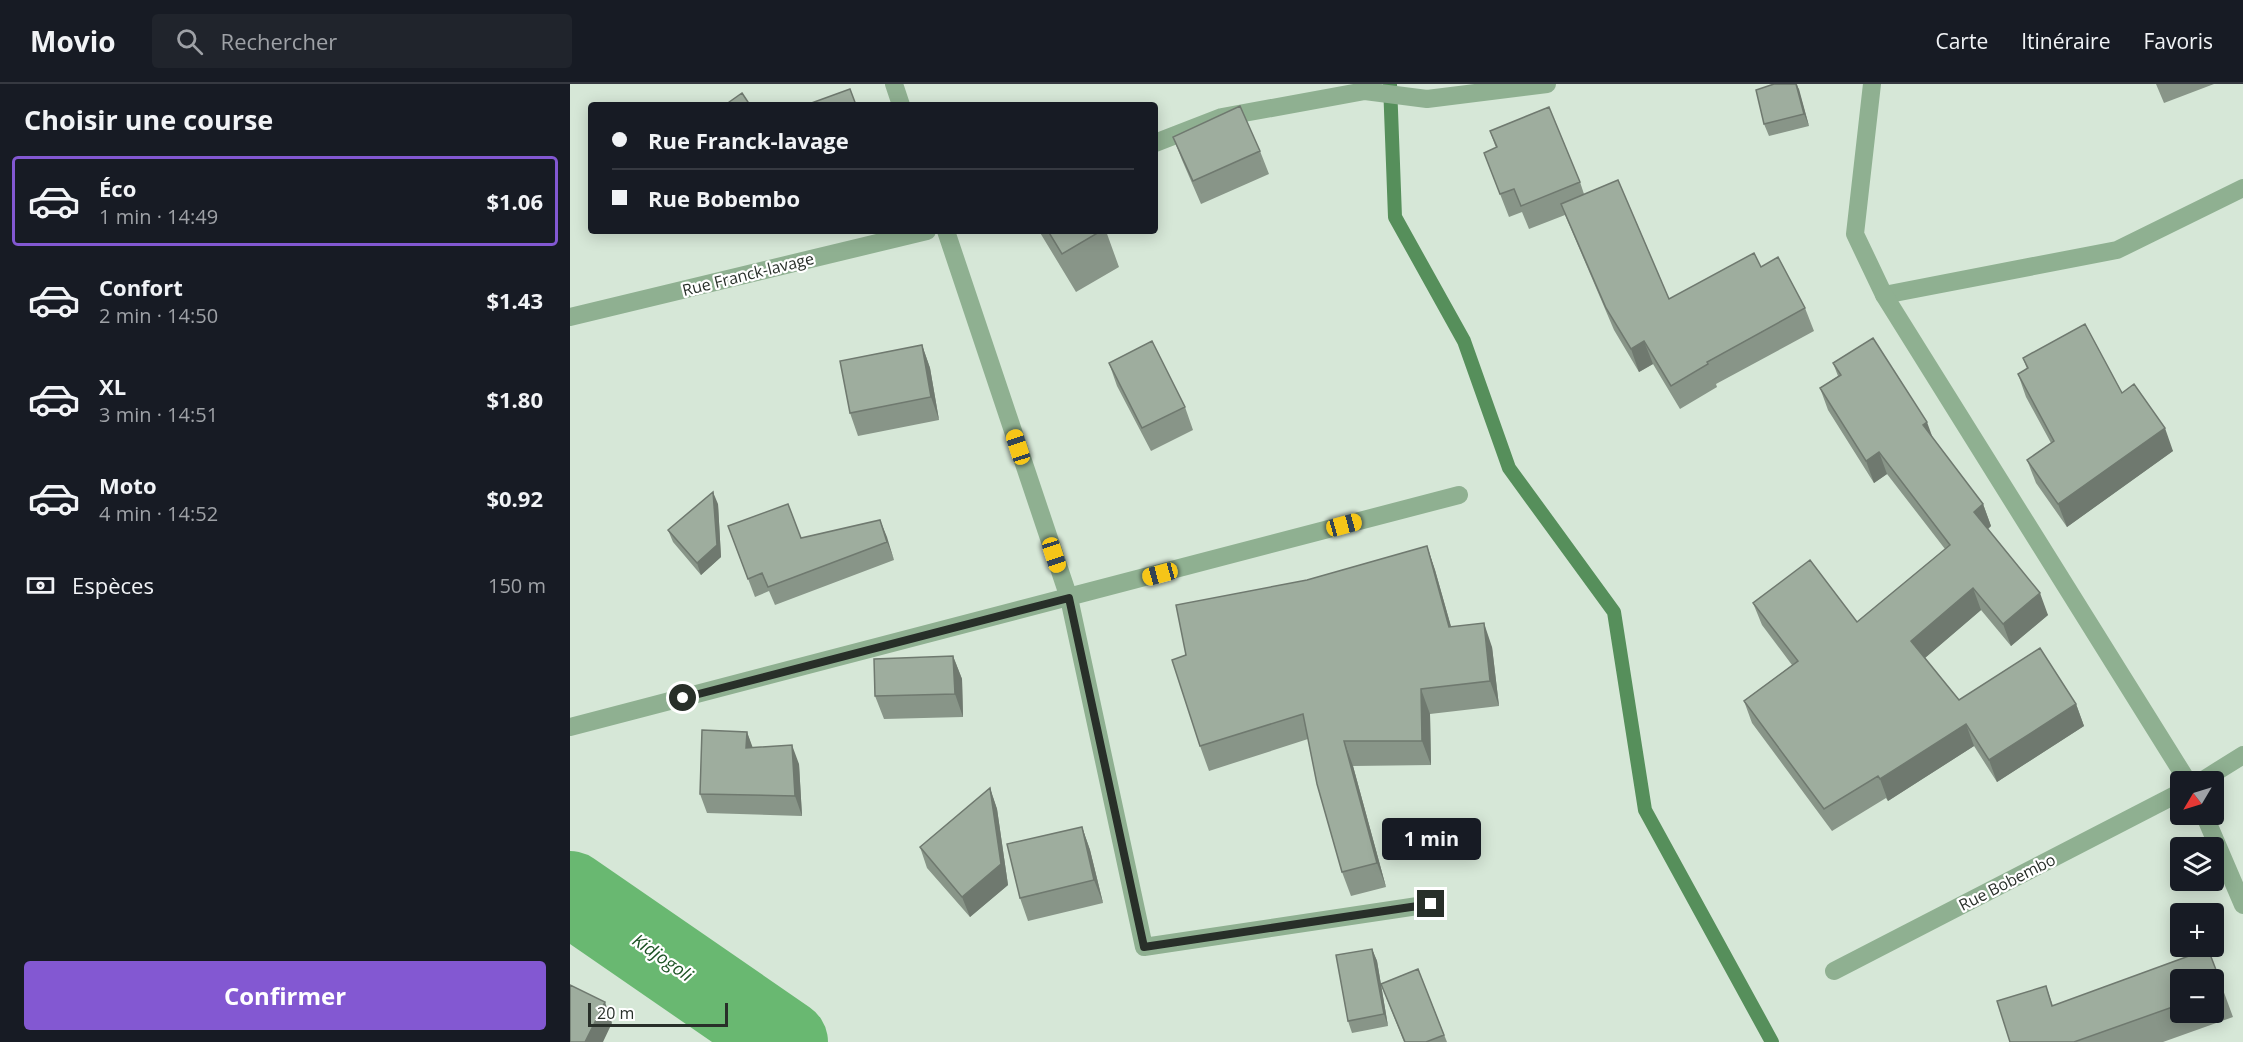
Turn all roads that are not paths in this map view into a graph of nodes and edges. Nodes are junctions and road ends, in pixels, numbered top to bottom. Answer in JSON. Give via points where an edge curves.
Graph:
{"nodes":[{"id":1,"x":894,"y":84,"type":"edge"},
{"id":2,"x":1548,"y":84,"type":"edge"},
{"id":3,"x":1872,"y":84,"type":"edge"},
{"id":4,"x":901,"y":102,"type":"edge"},
{"id":5,"x":1158,"y":142,"type":"edge"},
{"id":6,"x":2243,"y":188,"type":"edge"},
{"id":7,"x":915,"y":234,"type":"edge"},
{"id":8,"x":947,"y":234,"type":"edge"},
{"id":9,"x":1884,"y":295,"type":"junction"},
{"id":10,"x":570,"y":317,"type":"edge"},
{"id":11,"x":1459,"y":495,"type":"dead end"},
{"id":12,"x":1069,"y":598,"type":"junction"},
{"id":13,"x":570,"y":727,"type":"edge"},
{"id":14,"x":2243,"y":755,"type":"edge"},
{"id":15,"x":2181,"y":771,"type":"edge"},
{"id":16,"x":2218,"y":771,"type":"edge"},
{"id":17,"x":2170,"y":798,"type":"edge"},
{"id":18,"x":2209,"y":825,"type":"edge"},
{"id":19,"x":1431,"y":904,"type":"dead end"},
{"id":20,"x":2243,"y":905,"type":"edge"},
{"id":21,"x":1834,"y":971,"type":"dead end"}],
"edges":[{"from":1,"to":4,"type":"street"},
{"from":2,"to":5,"type":"street","via":[[1427,99],[1365,91],[1222,117]]},
{"from":3,"to":9,"type":"street","via":[[1855,234]]},
{"from":6,"to":9,"type":"street","via":[[2117,250]]},
{"from":7,"to":10,"type":"street","name":"Rue Franck-lavage"},
{"from":8,"to":12,"type":"street"},
{"from":9,"to":15,"type":"street"},
{"from":11,"to":12,"type":"street"},
{"from":12,"to":13,"type":"street"},
{"from":12,"to":19,"type":"street","via":[[1144,947]]},
{"from":14,"to":16,"type":"street"},
{"from":17,"to":21,"type":"street","name":"Rue Bobembo"},
{"from":18,"to":20,"type":"street"}]}
